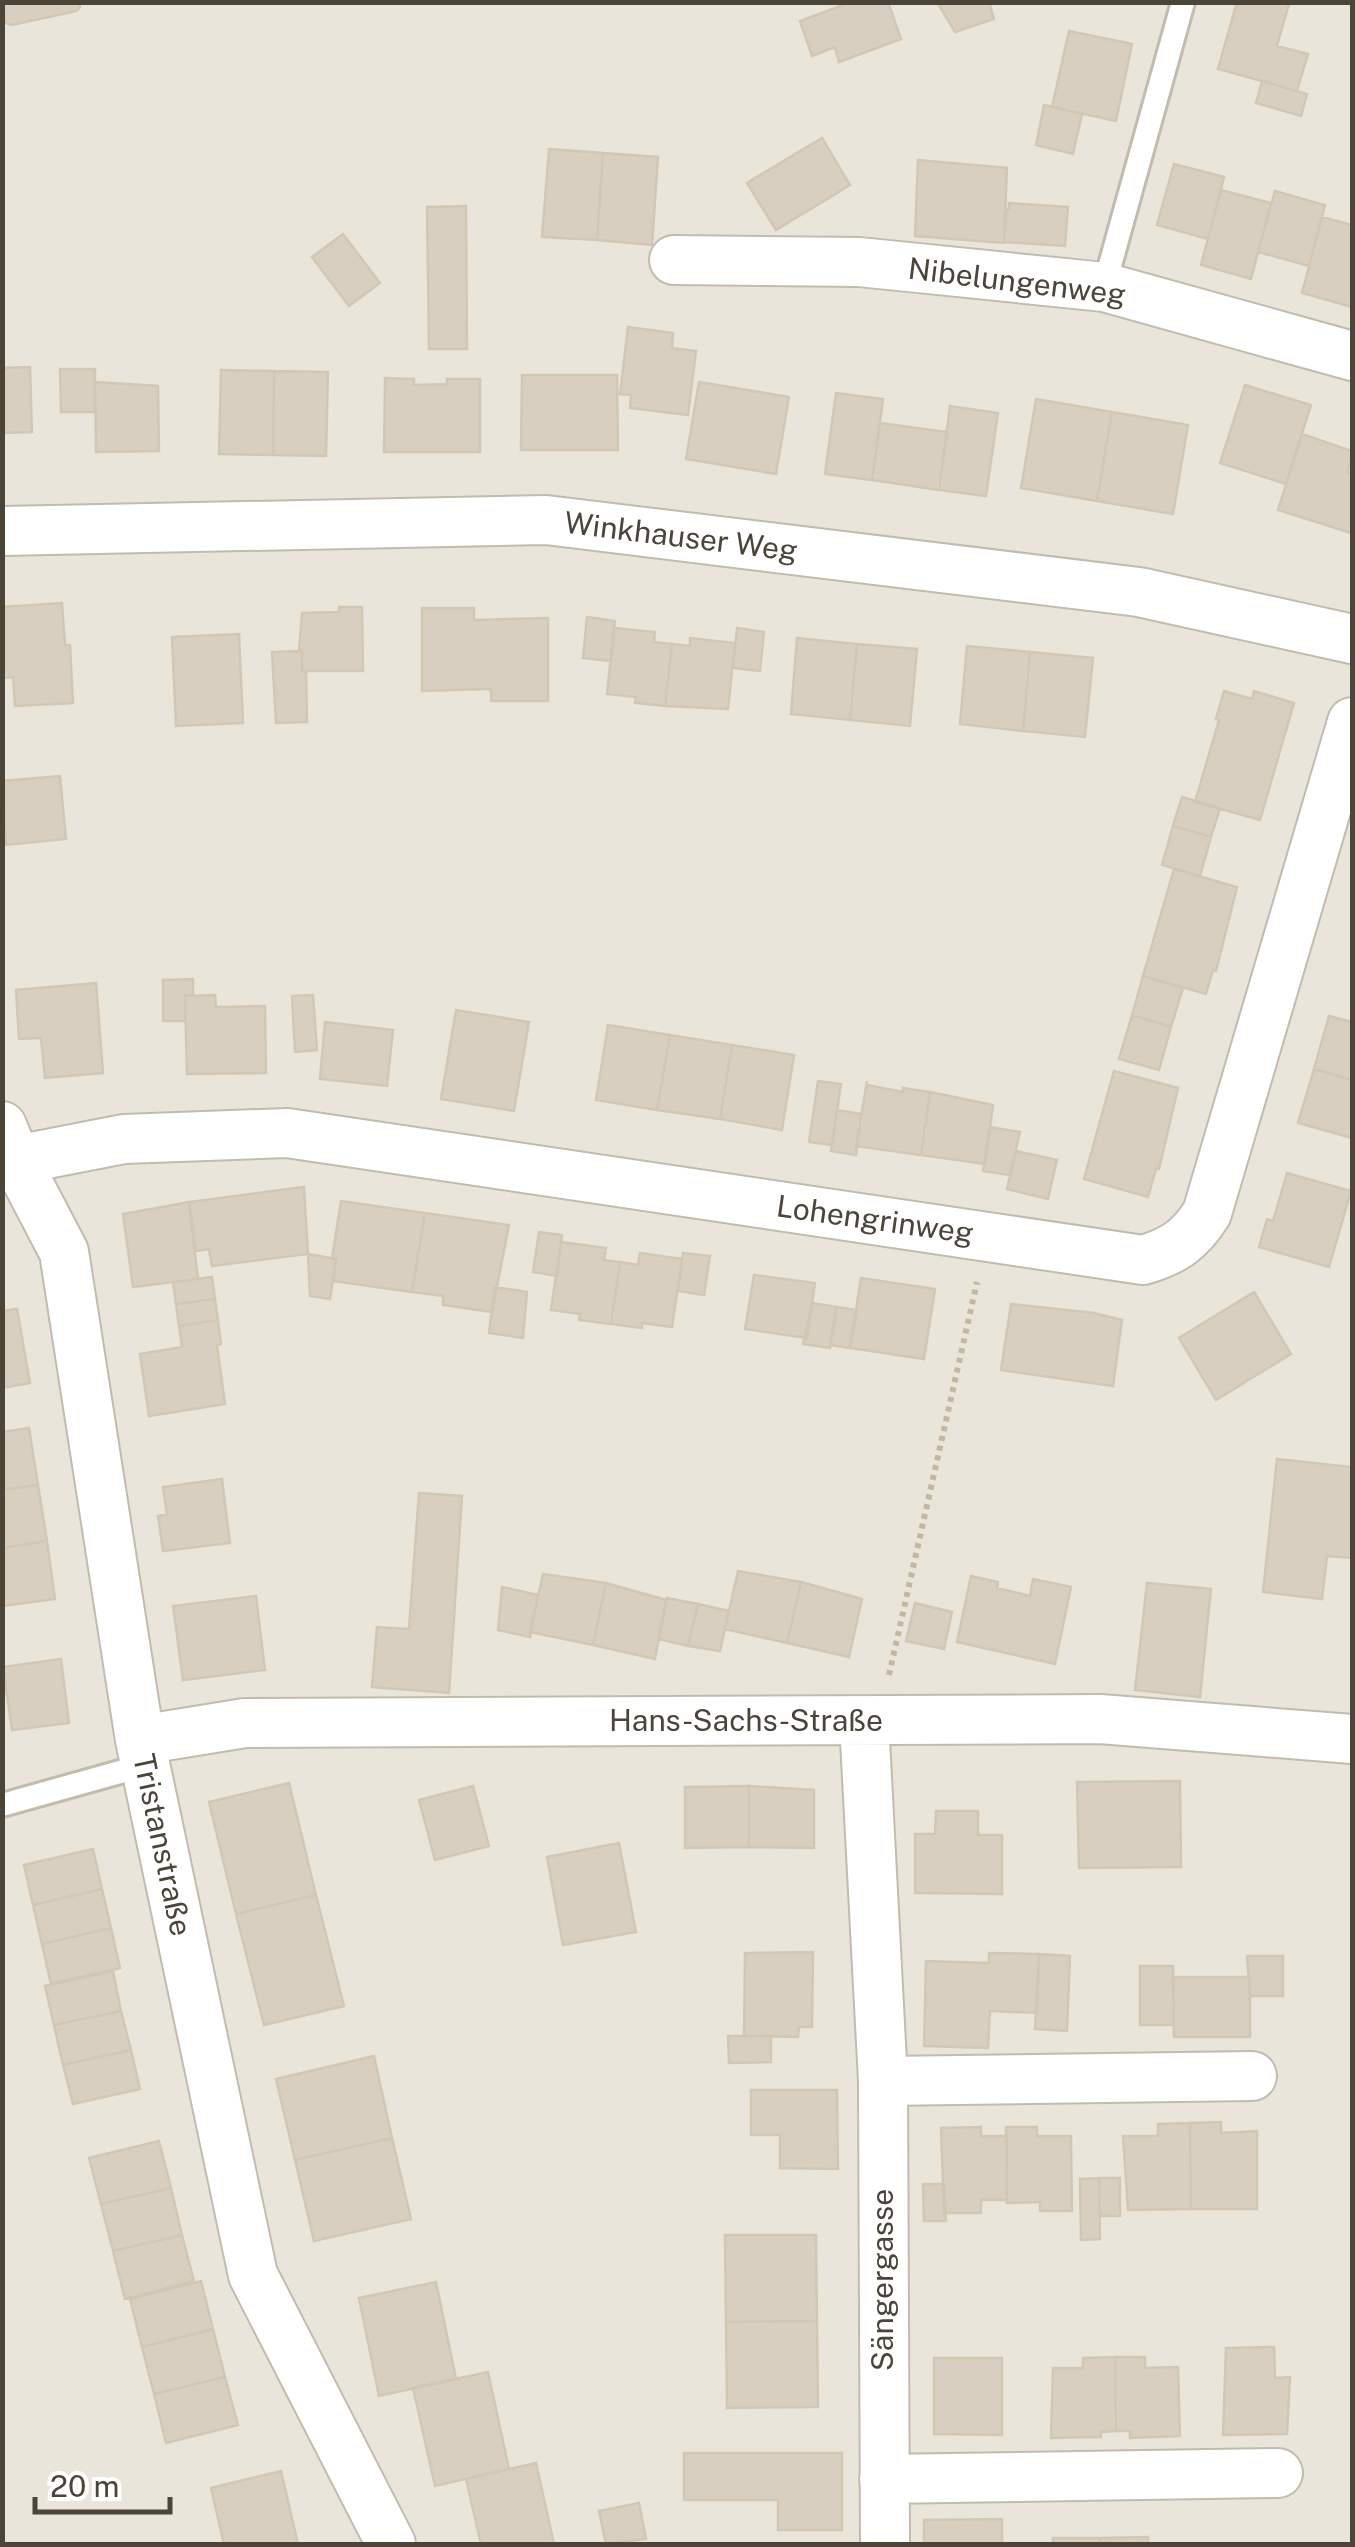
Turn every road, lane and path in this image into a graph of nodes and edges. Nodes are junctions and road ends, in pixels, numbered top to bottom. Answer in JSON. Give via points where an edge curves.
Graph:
{"nodes":[{"id":1,"x":1183,"y":2,"type":"edge"},
{"id":2,"x":674,"y":260,"type":"dead end"},
{"id":3,"x":1104,"y":287,"type":"junction"},
{"id":4,"x":1352,"y":356,"type":"edge"},
{"id":5,"x":2,"y":531,"type":"edge"},
{"id":6,"x":1352,"y":639,"type":"edge"},
{"id":7,"x":1352,"y":722,"type":"edge"},
{"id":8,"x":9,"y":1142,"type":"edge"},
{"id":9,"x":987,"y":1237,"type":"junction"},
{"id":10,"x":871,"y":1721,"type":"junction"},
{"id":11,"x":1352,"y":1740,"type":"edge"},
{"id":12,"x":142,"y":1753,"type":"junction"},
{"id":13,"x":2,"y":1805,"type":"edge"},
{"id":14,"x":1252,"y":2076,"type":"dead end"},
{"id":15,"x":883,"y":2081,"type":"junction"},
{"id":16,"x":1278,"y":2473,"type":"dead end"},
{"id":17,"x":884,"y":2479,"type":"junction"},
{"id":18,"x":390,"y":2544,"type":"edge"},
{"id":19,"x":885,"y":2544,"type":"edge"}],
"edges":[{"from":1,"to":3,"type":"lane"},
{"from":2,"to":3,"type":"street","name":"Nibelungenweg","via":[[859,262]]},
{"from":3,"to":4,"type":"street","name":"Nibelungenweg"},
{"from":5,"to":6,"type":"street","name":"Winkhauser Weg","via":[[546,520],[1139,592]]},
{"from":7,"to":9,"type":"street","name":"Lohengrinweg","via":[[1207,1213],[1192,1236],[1143,1260]]},
{"from":8,"to":9,"type":"street","name":"Lohengrinweg","via":[[287,1132]]},
{"from":8,"to":12,"type":"street","name":"Tristanstraße","via":[[64,1252]]},
{"from":9,"to":10,"type":"path"},
{"from":10,"to":11,"type":"street","name":"Hans-Sachs-Straße","via":[[1100,1719]]},
{"from":10,"to":12,"type":"street","name":"Hans-Sachs-Straße","via":[[245,1724]]},
{"from":10,"to":15,"type":"street","name":"Sängergasse"},
{"from":12,"to":13,"type":"lane"},
{"from":12,"to":18,"type":"street","name":"Tristanstraße","via":[[252,2275]]},
{"from":14,"to":15,"type":"street"},
{"from":15,"to":17,"type":"street","name":"Sängergasse"},
{"from":16,"to":17,"type":"street"},
{"from":17,"to":19,"type":"street","name":"Sängergasse"}]}
